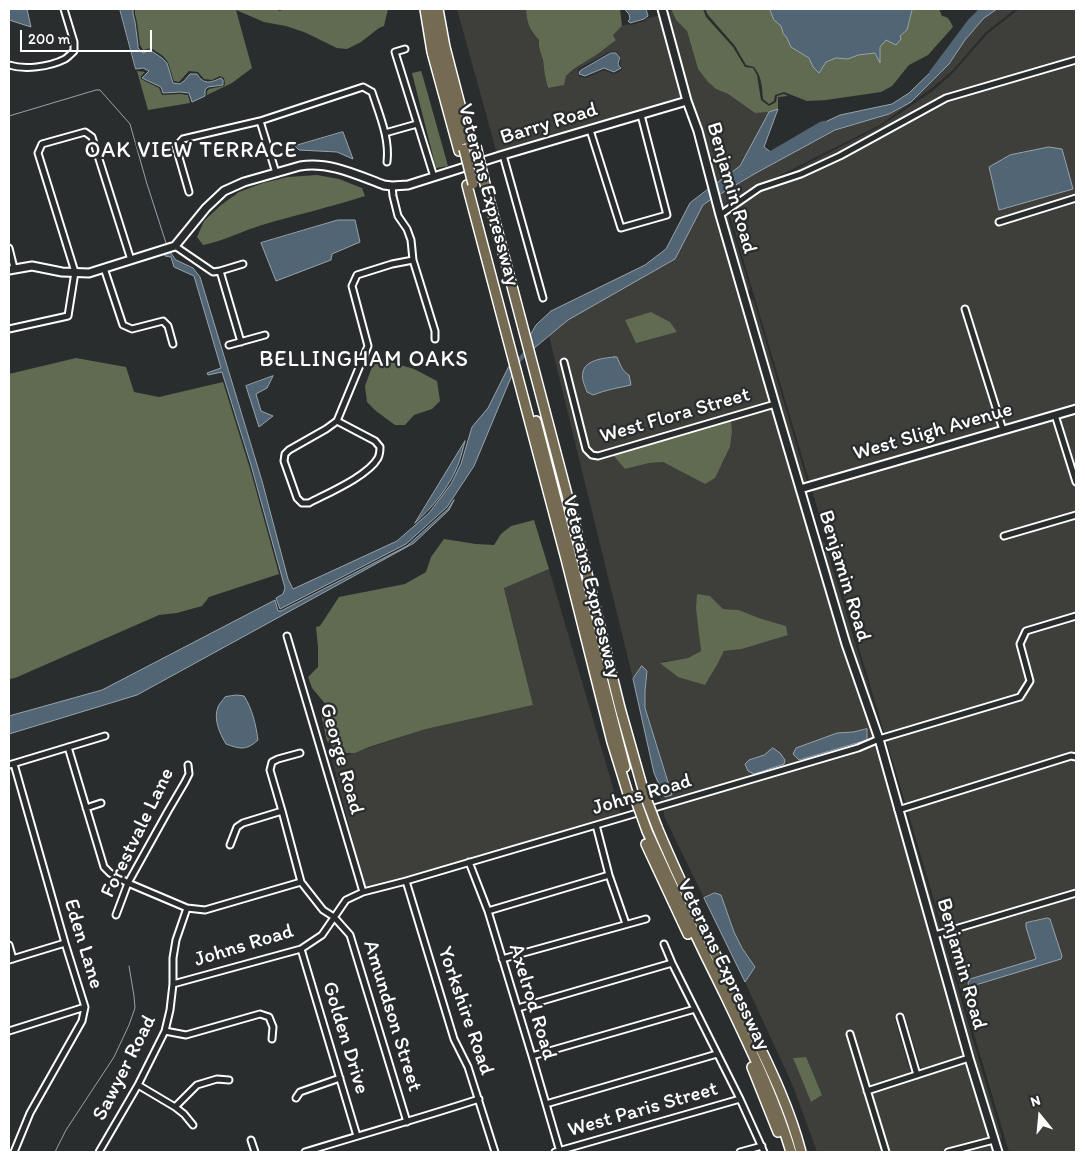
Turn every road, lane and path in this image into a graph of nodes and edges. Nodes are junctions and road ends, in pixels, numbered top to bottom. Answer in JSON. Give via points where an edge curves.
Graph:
{"nodes":[{"id":1,"x":64,"y":9,"type":"edge"},
{"id":2,"x":425,"y":9,"type":"edge"},
{"id":3,"x":431,"y":9,"type":"edge"},
{"id":4,"x":438,"y":9,"type":"edge"},
{"id":5,"x":443,"y":9,"type":"edge"},
{"id":6,"x":662,"y":9,"type":"edge"},
{"id":7,"x":405,"y":49,"type":"dead end"},
{"id":8,"x":1076,"y":60,"type":"edge"},
{"id":9,"x":9,"y":65,"type":"edge"},
{"id":10,"x":687,"y":101,"type":"junction"},
{"id":11,"x":641,"y":115,"type":"junction"},
{"id":12,"x":260,"y":121,"type":"junction"},
{"id":13,"x":417,"y":124,"type":"junction"},
{"id":14,"x":590,"y":130,"type":"junction"},
{"id":15,"x":385,"y":133,"type":"junction"},
{"id":16,"x":467,"y":148,"type":"junction"},
{"id":17,"x":503,"y":155,"type":"junction"},
{"id":18,"x":388,"y":162,"type":"dead end"},
{"id":19,"x":276,"y":173,"type":"junction"},
{"id":20,"x":434,"y":177,"type":"junction"},
{"id":21,"x":476,"y":183,"type":"junction"},
{"id":22,"x":392,"y":186,"type":"junction"},
{"id":23,"x":189,"y":192,"type":"dead end"},
{"id":24,"x":1076,"y":198,"type":"edge"},
{"id":25,"x":720,"y":215,"type":"junction"},
{"id":26,"x":999,"y":222,"type":"dead end"},
{"id":27,"x":175,"y":246,"type":"junction"},
{"id":28,"x":9,"y":248,"type":"edge"},
{"id":29,"x":131,"y":260,"type":"junction"},
{"id":30,"x":413,"y":260,"type":"junction"},
{"id":31,"x":243,"y":264,"type":"dead end"},
{"id":32,"x":104,"y":268,"type":"junction"},
{"id":33,"x":12,"y":269,"type":"edge"},
{"id":34,"x":220,"y":271,"type":"junction"},
{"id":35,"x":75,"y":272,"type":"junction"},
{"id":36,"x":543,"y":298,"type":"dead end"},
{"id":37,"x":965,"y":309,"type":"dead end"},
{"id":38,"x":9,"y":329,"type":"edge"},
{"id":39,"x":265,"y":335,"type":"dead end"},
{"id":40,"x":435,"y":339,"type":"dead end"},
{"id":41,"x":241,"y":342,"type":"junction"},
{"id":42,"x":173,"y":344,"type":"dead end"},
{"id":43,"x":229,"y":345,"type":"dead end"},
{"id":44,"x":564,"y":362,"type":"dead end"},
{"id":45,"x":775,"y":404,"type":"junction"},
{"id":46,"x":1076,"y":409,"type":"edge"},
{"id":47,"x":1055,"y":415,"type":"junction"},
{"id":48,"x":337,"y":421,"type":"junction"},
{"id":49,"x":1002,"y":430,"type":"junction"},
{"id":50,"x":1076,"y":482,"type":"edge"},
{"id":51,"x":800,"y":489,"type":"junction"},
{"id":52,"x":1076,"y":515,"type":"edge"},
{"id":53,"x":1004,"y":536,"type":"dead end"},
{"id":54,"x":1076,"y":616,"type":"edge"},
{"id":55,"x":287,"y":636,"type":"dead end"},
{"id":56,"x":105,"y":736,"type":"dead end"},
{"id":57,"x":879,"y":739,"type":"junction"},
{"id":58,"x":68,"y":747,"type":"junction"},
{"id":59,"x":300,"y":753,"type":"dead end"},
{"id":60,"x":1076,"y":756,"type":"edge"},
{"id":61,"x":11,"y":764,"type":"edge"},
{"id":62,"x":188,"y":765,"type":"dead end"},
{"id":63,"x":101,"y":803,"type":"dead end"},
{"id":64,"x":86,"y":808,"type":"junction"},
{"id":65,"x":898,"y":810,"type":"junction"},
{"id":66,"x":282,"y":811,"type":"junction"},
{"id":67,"x":596,"y":825,"type":"junction"},
{"id":68,"x":644,"y":831,"type":"junction"},
{"id":69,"x":230,"y":846,"type":"dead end"},
{"id":70,"x":469,"y":862,"type":"junction"},
{"id":71,"x":609,"y":874,"type":"junction"},
{"id":72,"x":406,"y":881,"type":"junction"},
{"id":73,"x":301,"y":882,"type":"junction"},
{"id":74,"x":128,"y":883,"type":"junction"},
{"id":75,"x":363,"y":892,"type":"junction"},
{"id":76,"x":1076,"y":893,"type":"edge"},
{"id":77,"x":187,"y":908,"type":"junction"},
{"id":78,"x":488,"y":911,"type":"junction"},
{"id":79,"x":116,"y":915,"type":"dead end"},
{"id":80,"x":334,"y":917,"type":"junction"},
{"id":81,"x":646,"y":919,"type":"dead end"},
{"id":82,"x":626,"y":924,"type":"junction"},
{"id":83,"x":935,"y":935,"type":"junction"},
{"id":84,"x":65,"y":943,"type":"junction"},
{"id":85,"x":664,"y":944,"type":"dead end"},
{"id":86,"x":9,"y":945,"type":"edge"},
{"id":87,"x":300,"y":949,"type":"junction"},
{"id":88,"x":502,"y":959,"type":"junction"},
{"id":89,"x":11,"y":960,"type":"edge"},
{"id":90,"x":672,"y":963,"type":"junction"},
{"id":91,"x":174,"y":984,"type":"junction"},
{"id":92,"x":85,"y":1007,"type":"junction"},
{"id":93,"x":518,"y":1008,"type":"junction"},
{"id":94,"x":695,"y":1009,"type":"junction"},
{"id":95,"x":900,"y":1017,"type":"dead end"},
{"id":96,"x":9,"y":1031,"type":"edge"},
{"id":97,"x":166,"y":1031,"type":"junction"},
{"id":98,"x":850,"y":1034,"type":"dead end"},
{"id":99,"x":272,"y":1039,"type":"dead end"},
{"id":100,"x":717,"y":1054,"type":"junction"},
{"id":101,"x":532,"y":1056,"type":"junction"},
{"id":102,"x":969,"y":1058,"type":"junction"},
{"id":103,"x":917,"y":1075,"type":"junction"},
{"id":104,"x":340,"y":1078,"type":"junction"},
{"id":105,"x":229,"y":1080,"type":"dead end"},
{"id":106,"x":138,"y":1085,"type":"junction"},
{"id":107,"x":867,"y":1091,"type":"junction"},
{"id":108,"x":296,"y":1098,"type":"dead end"},
{"id":109,"x":479,"y":1099,"type":"junction"},
{"id":110,"x":740,"y":1099,"type":"junction"},
{"id":111,"x":546,"y":1104,"type":"junction"},
{"id":112,"x":175,"y":1107,"type":"junction"},
{"id":113,"x":407,"y":1122,"type":"junction"},
{"id":114,"x":193,"y":1125,"type":"dead end"},
{"id":115,"x":357,"y":1136,"type":"junction"},
{"id":116,"x":251,"y":1140,"type":"dead end"},
{"id":117,"x":994,"y":1140,"type":"junction"},
{"id":118,"x":762,"y":1146,"type":"junction"},
{"id":119,"x":14,"y":1152,"type":"edge"},
{"id":120,"x":100,"y":1152,"type":"edge"},
{"id":121,"x":255,"y":1152,"type":"edge"},
{"id":122,"x":305,"y":1152,"type":"edge"},
{"id":123,"x":494,"y":1152,"type":"edge"},
{"id":124,"x":558,"y":1152,"type":"edge"},
{"id":125,"x":740,"y":1152,"type":"edge"},
{"id":126,"x":764,"y":1152,"type":"edge"},
{"id":127,"x":785,"y":1152,"type":"edge"},
{"id":128,"x":791,"y":1152,"type":"edge"},
{"id":129,"x":801,"y":1152,"type":"edge"},
{"id":130,"x":886,"y":1152,"type":"edge"},
{"id":131,"x":948,"y":1152,"type":"edge"},
{"id":132,"x":998,"y":1152,"type":"edge"}],
"edges":[{"from":1,"to":9,"type":"street","via":[[74,51],[53,63]]},
{"from":2,"to":16,"type":"highway","name":"Veterans Expressway","via":[[434,58]]},
{"from":3,"to":16,"type":"highway","via":[[438,51]]},
{"from":4,"to":16,"type":"highway"},
{"from":5,"to":16,"type":"highway","name":"Veterans Expressway"},
{"from":6,"to":10,"type":"street","name":"Benjamin Road"},
{"from":7,"to":13,"type":"street","via":[[395,52]]},
{"from":8,"to":25,"type":"street","via":[[946,98],[840,156],[759,188]]},
{"from":10,"to":11,"type":"street","name":"Barry Road"},
{"from":10,"to":25,"type":"street","name":"Benjamin Road"},
{"from":11,"to":14,"type":"street","name":"Barry Road"},
{"from":11,"to":14,"type":"street","via":[[667,215],[621,228]]},
{"from":12,"to":15,"type":"street","via":[[363,87],[372,92]]},
{"from":12,"to":19,"type":"street"},
{"from":12,"to":23,"type":"street","via":[[183,139],[176,147]]},
{"from":13,"to":15,"type":"street"},
{"from":13,"to":20,"type":"street"},
{"from":14,"to":17,"type":"street","name":"Barry Road"},
{"from":15,"to":18,"type":"street"},
{"from":16,"to":21,"type":"highway","name":"Veterans Expressway"},
{"from":16,"to":21,"type":"highway","name":"Veterans Expressway","bridge":true},
{"from":17,"to":20,"type":"street","name":"Barry Road"},
{"from":17,"to":36,"type":"street"},
{"from":19,"to":22,"type":"street","name":"Barry Road","via":[[300,166],[320,165]]},
{"from":19,"to":27,"type":"street","name":"Barry Road","via":[[224,191]]},
{"from":20,"to":22,"type":"street","name":"Barry Road"},
{"from":21,"to":68,"type":"highway","name":"Veterans Expressway","via":[[512,342],[612,742]]},
{"from":21,"to":129,"type":"highway","name":"Veterans Expressway","bridge":true,"via":[[523,327],[644,793],[690,900],[770,1067]]},
{"from":22,"to":30,"type":"street","via":[[398,216],[411,240]]},
{"from":24,"to":26,"type":"street"},
{"from":25,"to":45,"type":"street","name":"Benjamin Road"},
{"from":27,"to":29,"type":"street"},
{"from":27,"to":34,"type":"street","via":[[213,272]]},
{"from":28,"to":33,"type":"street"},
{"from":29,"to":32,"type":"street"},
{"from":29,"to":35,"type":"street","via":[[92,137],[85,132],[42,144],[38,153]]},
{"from":30,"to":40,"type":"street"},
{"from":30,"to":48,"type":"street","via":[[357,275],[352,286],[368,346]]},
{"from":31,"to":34,"type":"street"},
{"from":32,"to":35,"type":"street","via":[[89,273]]},
{"from":32,"to":42,"type":"street","via":[[123,325],[132,329],[163,321],[168,326]]},
{"from":33,"to":35,"type":"street","via":[[32,266]]},
{"from":34,"to":41,"type":"street"},
{"from":35,"to":38,"type":"street","via":[[68,316]]},
{"from":37,"to":49,"type":"street"},
{"from":39,"to":41,"type":"street"},
{"from":41,"to":43,"type":"street"},
{"from":44,"to":45,"type":"street","name":"West Flora Street","via":[[586,449],[592,455],[598,456]]},
{"from":45,"to":51,"type":"street","name":"Benjamin Road"},
{"from":46,"to":47,"type":"street","name":"West Sligh Avenue"},
{"from":47,"to":49,"type":"street","name":"West Sligh Avenue"},
{"from":47,"to":50,"type":"street"},
{"from":48,"to":48,"type":"street","via":[[375,441],[380,446],[380,454],[361,475],[309,503],[302,503],[296,498],[284,454]]},
{"from":49,"to":51,"type":"street","name":"West Sligh Avenue"},
{"from":51,"to":57,"type":"street","name":"Benjamin Road","via":[[846,644]]},
{"from":52,"to":53,"type":"street"},
{"from":54,"to":57,"type":"street","name":"Johns Road","via":[[1026,631],[1020,644],[1030,681],[1020,696]]},
{"from":55,"to":75,"type":"street","name":"George Road"},
{"from":56,"to":58,"type":"street"},
{"from":57,"to":65,"type":"street","name":"Benjamin Road"},
{"from":57,"to":67,"type":"street","name":"Johns Road","via":[[858,748]]},
{"from":58,"to":61,"type":"street"},
{"from":58,"to":64,"type":"street"},
{"from":59,"to":66,"type":"street","name":"Amundson Street","via":[[272,762],[270,770]]},
{"from":60,"to":65,"type":"street"},
{"from":61,"to":84,"type":"street","name":"Eden Lane"},
{"from":62,"to":74,"type":"street","name":"Forestvale Lane","via":[[189,774],[185,782]]},
{"from":63,"to":64,"type":"street"},
{"from":64,"to":74,"type":"street","via":[[104,867]]},
{"from":65,"to":83,"type":"street","name":"Benjamin Road"},
{"from":66,"to":69,"type":"street","via":[[237,827]]},
{"from":66,"to":73,"type":"street","name":"Amundson Street"},
{"from":67,"to":70,"type":"street","name":"Johns Road"},
{"from":67,"to":71,"type":"street"},
{"from":68,"to":127,"type":"highway","name":"Veterans Expressway","via":[[665,886],[756,1076]]},
{"from":68,"to":128,"type":"highway","via":[[762,1074]]},
{"from":70,"to":72,"type":"street","name":"Johns Road"},
{"from":70,"to":78,"type":"street","name":"Axelrod Road"},
{"from":71,"to":78,"type":"street"},
{"from":71,"to":82,"type":"street"},
{"from":72,"to":75,"type":"street","name":"Johns Road"},
{"from":72,"to":109,"type":"street","name":"Yorkshire Road","via":[[454,1039]]},
{"from":73,"to":77,"type":"street","via":[[205,910]]},
{"from":73,"to":80,"type":"street","name":"Amundson Street","via":[[323,910]]},
{"from":74,"to":77,"type":"street"},
{"from":74,"to":79,"type":"street","name":"Forestvale Lane"},
{"from":75,"to":80,"type":"street","name":"Johns Road","via":[[346,900]]},
{"from":76,"to":83,"type":"street"},
{"from":77,"to":91,"type":"street","name":"Sawyer Road","via":[[176,940]]},
{"from":78,"to":88,"type":"street","name":"Axelrod Road"},
{"from":80,"to":87,"type":"street","name":"Johns Road","via":[[322,935]]},
{"from":80,"to":113,"type":"street","name":"Amundson Street","via":[[350,935]]},
{"from":81,"to":82,"type":"street"},
{"from":82,"to":88,"type":"street"},
{"from":83,"to":102,"type":"street","name":"Benjamin Road"},
{"from":84,"to":89,"type":"street"},
{"from":84,"to":92,"type":"street","name":"Eden Lane"},
{"from":85,"to":90,"type":"street"},
{"from":86,"to":89,"type":"street"},
{"from":87,"to":91,"type":"street","name":"Johns Road"},
{"from":87,"to":104,"type":"street","name":"Golden Drive"},
{"from":88,"to":93,"type":"street","name":"Axelrod Road"},
{"from":90,"to":93,"type":"street"},
{"from":90,"to":94,"type":"street"},
{"from":91,"to":97,"type":"street","name":"Sawyer Road"},
{"from":92,"to":96,"type":"street"},
{"from":92,"to":119,"type":"street","name":"Eden Lane","via":[[82,1021],[30,1113]]},
{"from":93,"to":101,"type":"street","name":"Axelrod Road"},
{"from":94,"to":100,"type":"street"},
{"from":94,"to":101,"type":"street"},
{"from":95,"to":103,"type":"street"},
{"from":97,"to":99,"type":"street","via":[[186,1036],[260,1014],[269,1016],[274,1028]]},
{"from":97,"to":106,"type":"street","name":"Sawyer Road"},
{"from":98,"to":107,"type":"street"},
{"from":100,"to":110,"type":"street"},
{"from":100,"to":111,"type":"street"},
{"from":101,"to":111,"type":"street","name":"Axelrod Road"},
{"from":102,"to":103,"type":"street"},
{"from":102,"to":117,"type":"street","name":"Benjamin Road"},
{"from":103,"to":107,"type":"street"},
{"from":104,"to":108,"type":"street","via":[[300,1092]]},
{"from":104,"to":115,"type":"street","name":"Golden Drive"},
{"from":105,"to":112,"type":"street","via":[[217,1079],[196,1085]]},
{"from":106,"to":112,"type":"street"},
{"from":106,"to":120,"type":"street","name":"Sawyer Road"},
{"from":107,"to":130,"type":"street"},
{"from":109,"to":113,"type":"street"},
{"from":109,"to":123,"type":"street","name":"Yorkshire Road"},
{"from":110,"to":118,"type":"street"},
{"from":110,"to":124,"type":"street","name":"West Paris Street"},
{"from":111,"to":124,"type":"street","name":"Axelrod Road"},
{"from":112,"to":114,"type":"street"},
{"from":113,"to":115,"type":"street"},
{"from":115,"to":122,"type":"street"},
{"from":116,"to":121,"type":"street"},
{"from":117,"to":131,"type":"street"},
{"from":117,"to":132,"type":"street","name":"Benjamin Road"},
{"from":118,"to":125,"type":"street"},
{"from":118,"to":126,"type":"street"}]}
